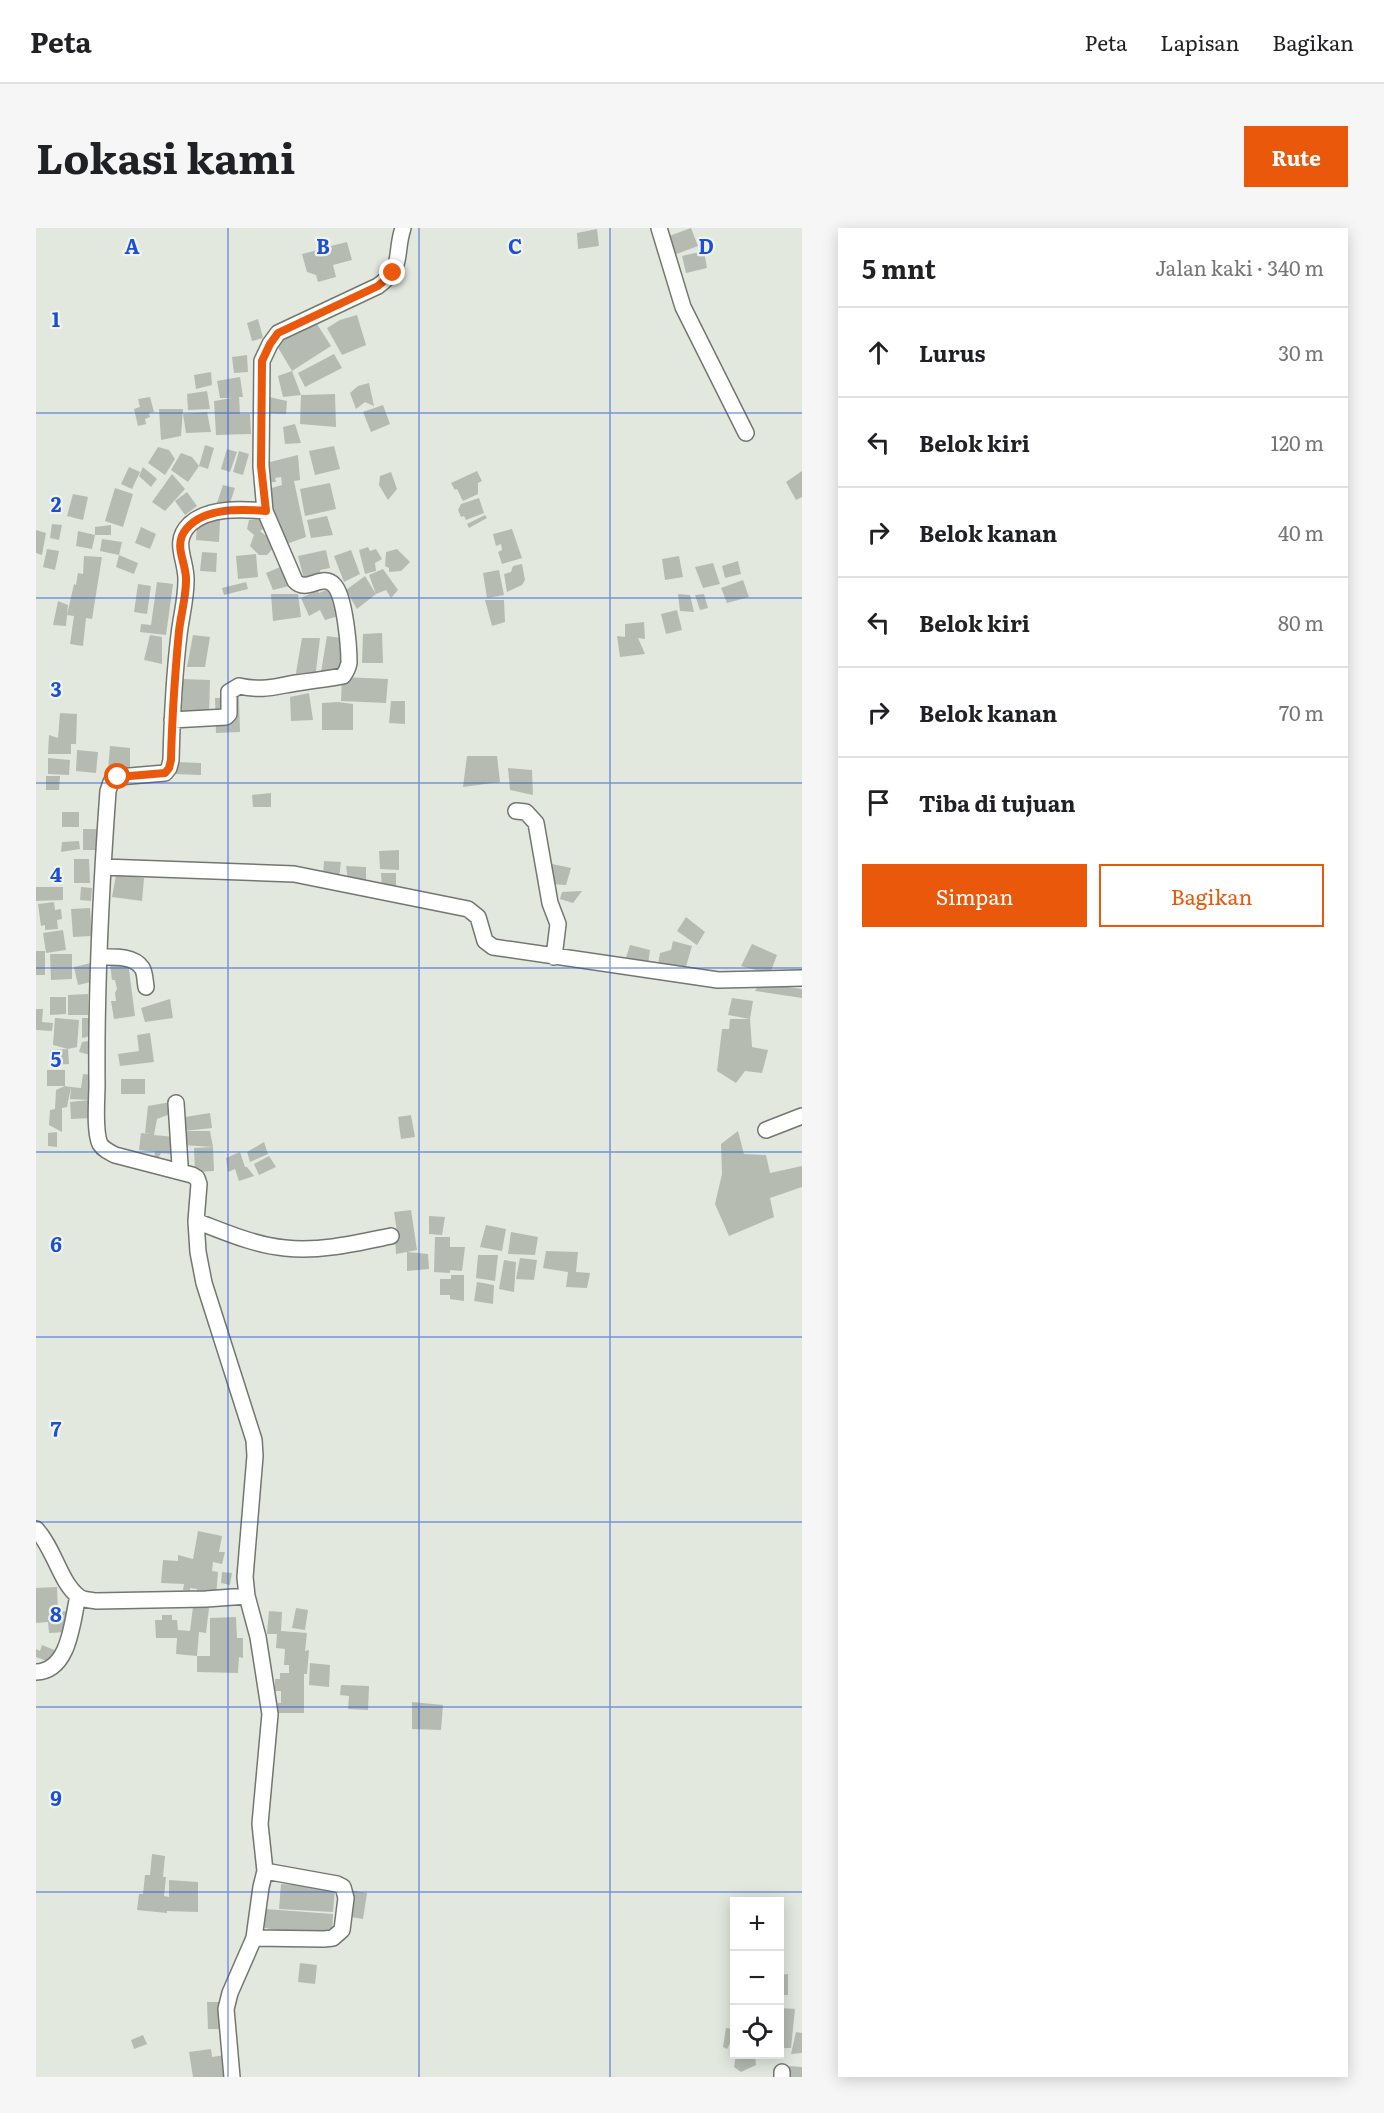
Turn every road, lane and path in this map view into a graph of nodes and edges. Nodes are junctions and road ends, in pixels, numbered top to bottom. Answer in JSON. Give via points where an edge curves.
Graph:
{"nodes":[{"id":1,"x":403,"y":228,"type":"edge"},
{"id":2,"x":659,"y":228,"type":"edge"},
{"id":3,"x":746,"y":433,"type":"dead end"},
{"id":4,"x":266,"y":511,"type":"junction"},
{"id":5,"x":172,"y":720,"type":"junction"},
{"id":6,"x":516,"y":811,"type":"dead end"},
{"id":7,"x":103,"y":867,"type":"junction"},
{"id":8,"x":100,"y":957,"type":"junction"},
{"id":9,"x":554,"y":957,"type":"junction"},
{"id":10,"x":802,"y":978,"type":"edge"},
{"id":11,"x":146,"y":987,"type":"dead end"},
{"id":12,"x":176,"y":1103,"type":"dead end"},
{"id":13,"x":802,"y":1116,"type":"edge"},
{"id":14,"x":766,"y":1130,"type":"dead end"},
{"id":15,"x":178,"y":1171,"type":"junction"},
{"id":16,"x":196,"y":1221,"type":"junction"},
{"id":17,"x":391,"y":1236,"type":"dead end"},
{"id":18,"x":36,"y":1529,"type":"edge"},
{"id":19,"x":78,"y":1596,"type":"junction"},
{"id":20,"x":247,"y":1596,"type":"junction"},
{"id":21,"x":36,"y":1672,"type":"edge"},
{"id":22,"x":265,"y":1871,"type":"junction"},
{"id":23,"x":255,"y":1938,"type":"junction"},
{"id":24,"x":232,"y":2077,"type":"edge"}],
"edges":[{"from":1,"to":4,"type":"street","via":[[396,268],[387,279],[278,333],[270,344],[262,361],[261,466]]},
{"from":2,"to":3,"type":"street","via":[[683,307]]},
{"from":4,"to":5,"type":"street","via":[[225,511],[201,518],[183,534],[179,549],[186,579]]},
{"from":4,"to":5,"type":"street","via":[[298,585],[324,580],[337,590],[342,602],[349,667],[343,676],[314,682],[256,690],[239,686],[229,692],[226,717]]},
{"from":5,"to":7,"type":"street","via":[[171,760],[165,773],[118,777],[111,782]]},
{"from":6,"to":9,"type":"street","via":[[526,812],[536,823],[550,903],[558,924]]},
{"from":7,"to":8,"type":"street"},
{"from":7,"to":9,"type":"street","via":[[294,874],[338,881],[468,909],[478,917],[488,945]]},
{"from":8,"to":11,"type":"street","via":[[126,958],[140,965]]},
{"from":8,"to":15,"type":"street","via":[[97,1043],[100,1144],[114,1155]]},
{"from":9,"to":10,"type":"street","via":[[718,980]]},
{"from":12,"to":15,"type":"street"},
{"from":13,"to":14,"type":"street"},
{"from":15,"to":16,"type":"street","via":[[197,1178]]},
{"from":16,"to":17,"type":"street","via":[[248,1240],[286,1248],[349,1245]]},
{"from":16,"to":20,"type":"street","via":[[204,1283],[254,1440]]},
{"from":18,"to":19,"type":"street"},
{"from":19,"to":20,"type":"street","via":[[96,1601]]},
{"from":19,"to":21,"type":"street","via":[[67,1647],[50,1669]]},
{"from":20,"to":22,"type":"street","via":[[270,1714],[260,1824]]},
{"from":22,"to":23,"type":"street"},
{"from":22,"to":23,"type":"street","via":[[343,1887],[346,1899],[342,1930],[333,1938],[324,1939]]},
{"from":23,"to":24,"type":"street","via":[[226,2009]]}]}
